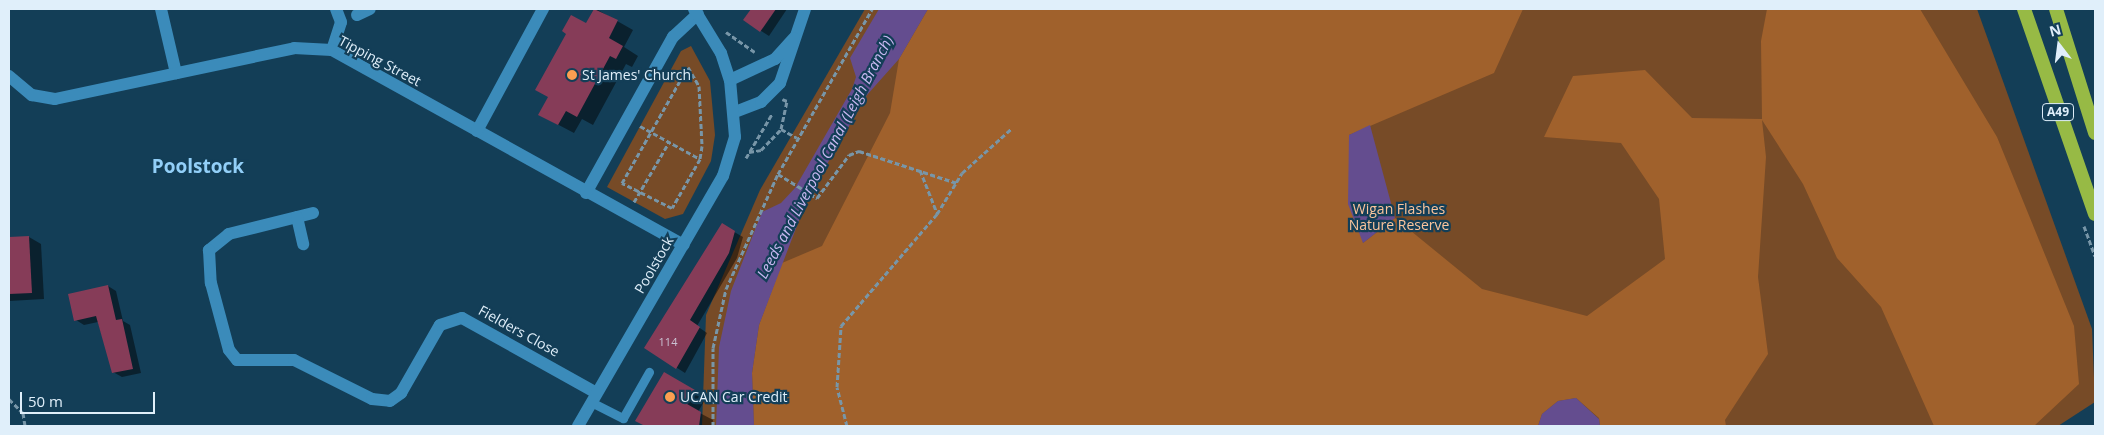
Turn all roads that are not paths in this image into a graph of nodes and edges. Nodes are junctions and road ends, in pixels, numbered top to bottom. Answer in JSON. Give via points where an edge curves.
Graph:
{"nodes":[{"id":1,"x":162,"y":9,"type":"edge"},
{"id":2,"x":336,"y":9,"type":"edge"},
{"id":3,"x":370,"y":9,"type":"edge"},
{"id":4,"x":543,"y":9,"type":"edge"},
{"id":5,"x":805,"y":9,"type":"edge"},
{"id":6,"x":2024,"y":9,"type":"edge"},
{"id":7,"x":2056,"y":9,"type":"edge"},
{"id":8,"x":696,"y":12,"type":"edge"},
{"id":9,"x":357,"y":15,"type":"dead end"},
{"id":10,"x":794,"y":38,"type":"junction"},
{"id":11,"x":332,"y":50,"type":"junction"},
{"id":12,"x":176,"y":73,"type":"junction"},
{"id":13,"x":9,"y":76,"type":"edge"},
{"id":14,"x":730,"y":80,"type":"junction"},
{"id":15,"x":735,"y":112,"type":"junction"},
{"id":16,"x":477,"y":131,"type":"junction"},
{"id":17,"x":2095,"y":133,"type":"edge"},
{"id":18,"x":586,"y":193,"type":"junction"},
{"id":19,"x":313,"y":213,"type":"dead end"},
{"id":20,"x":2095,"y":214,"type":"edge"},
{"id":21,"x":297,"y":217,"type":"junction"},
{"id":22,"x":303,"y":244,"type":"dead end"},
{"id":23,"x":684,"y":245,"type":"junction"},
{"id":24,"x":649,"y":372,"type":"dead end"},
{"id":25,"x":594,"y":398,"type":"junction"},
{"id":26,"x":578,"y":426,"type":"edge"}],
"edges":[{"from":1,"to":12,"type":"street"},
{"from":2,"to":11,"type":"street","via":[[341,22]]},
{"from":3,"to":9,"type":"street"},
{"from":4,"to":16,"type":"street"},
{"from":5,"to":10,"type":"street"},
{"from":6,"to":20,"type":"highway","number":"A49"},
{"from":7,"to":17,"type":"highway","number":"A49"},
{"from":8,"to":14,"type":"street","name":"Poolstock","via":[[721,53]]},
{"from":8,"to":18,"type":"street","via":[[673,37]]},
{"from":10,"to":14,"type":"street","via":[[775,59]]},
{"from":10,"to":15,"type":"street","via":[[780,83],[761,102]]},
{"from":11,"to":12,"type":"street","name":"Tipping Street","via":[[294,48]]},
{"from":11,"to":16,"type":"street","name":"Tipping Street"},
{"from":12,"to":13,"type":"street","name":"Tipping Street","via":[[54,99],[32,95]]},
{"from":14,"to":15,"type":"street","name":"Poolstock"},
{"from":15,"to":23,"type":"street","name":"Poolstock","via":[[728,163]]},
{"from":16,"to":18,"type":"street","name":"Tipping Street"},
{"from":18,"to":23,"type":"street","name":"Tipping Street"},
{"from":19,"to":21,"type":"street","name":"Fielders Close"},
{"from":21,"to":22,"type":"street"},
{"from":21,"to":25,"type":"street","name":"Fielders Close","via":[[228,234],[209,250],[215,298],[229,350],[237,360],[294,360],[372,399],[390,401],[401,394],[440,326],[462,318]]},
{"from":23,"to":25,"type":"street","name":"Poolstock"},
{"from":24,"to":25,"type":"lane","via":[[623,418]]},
{"from":25,"to":26,"type":"street","name":"Poolstock"}]}
